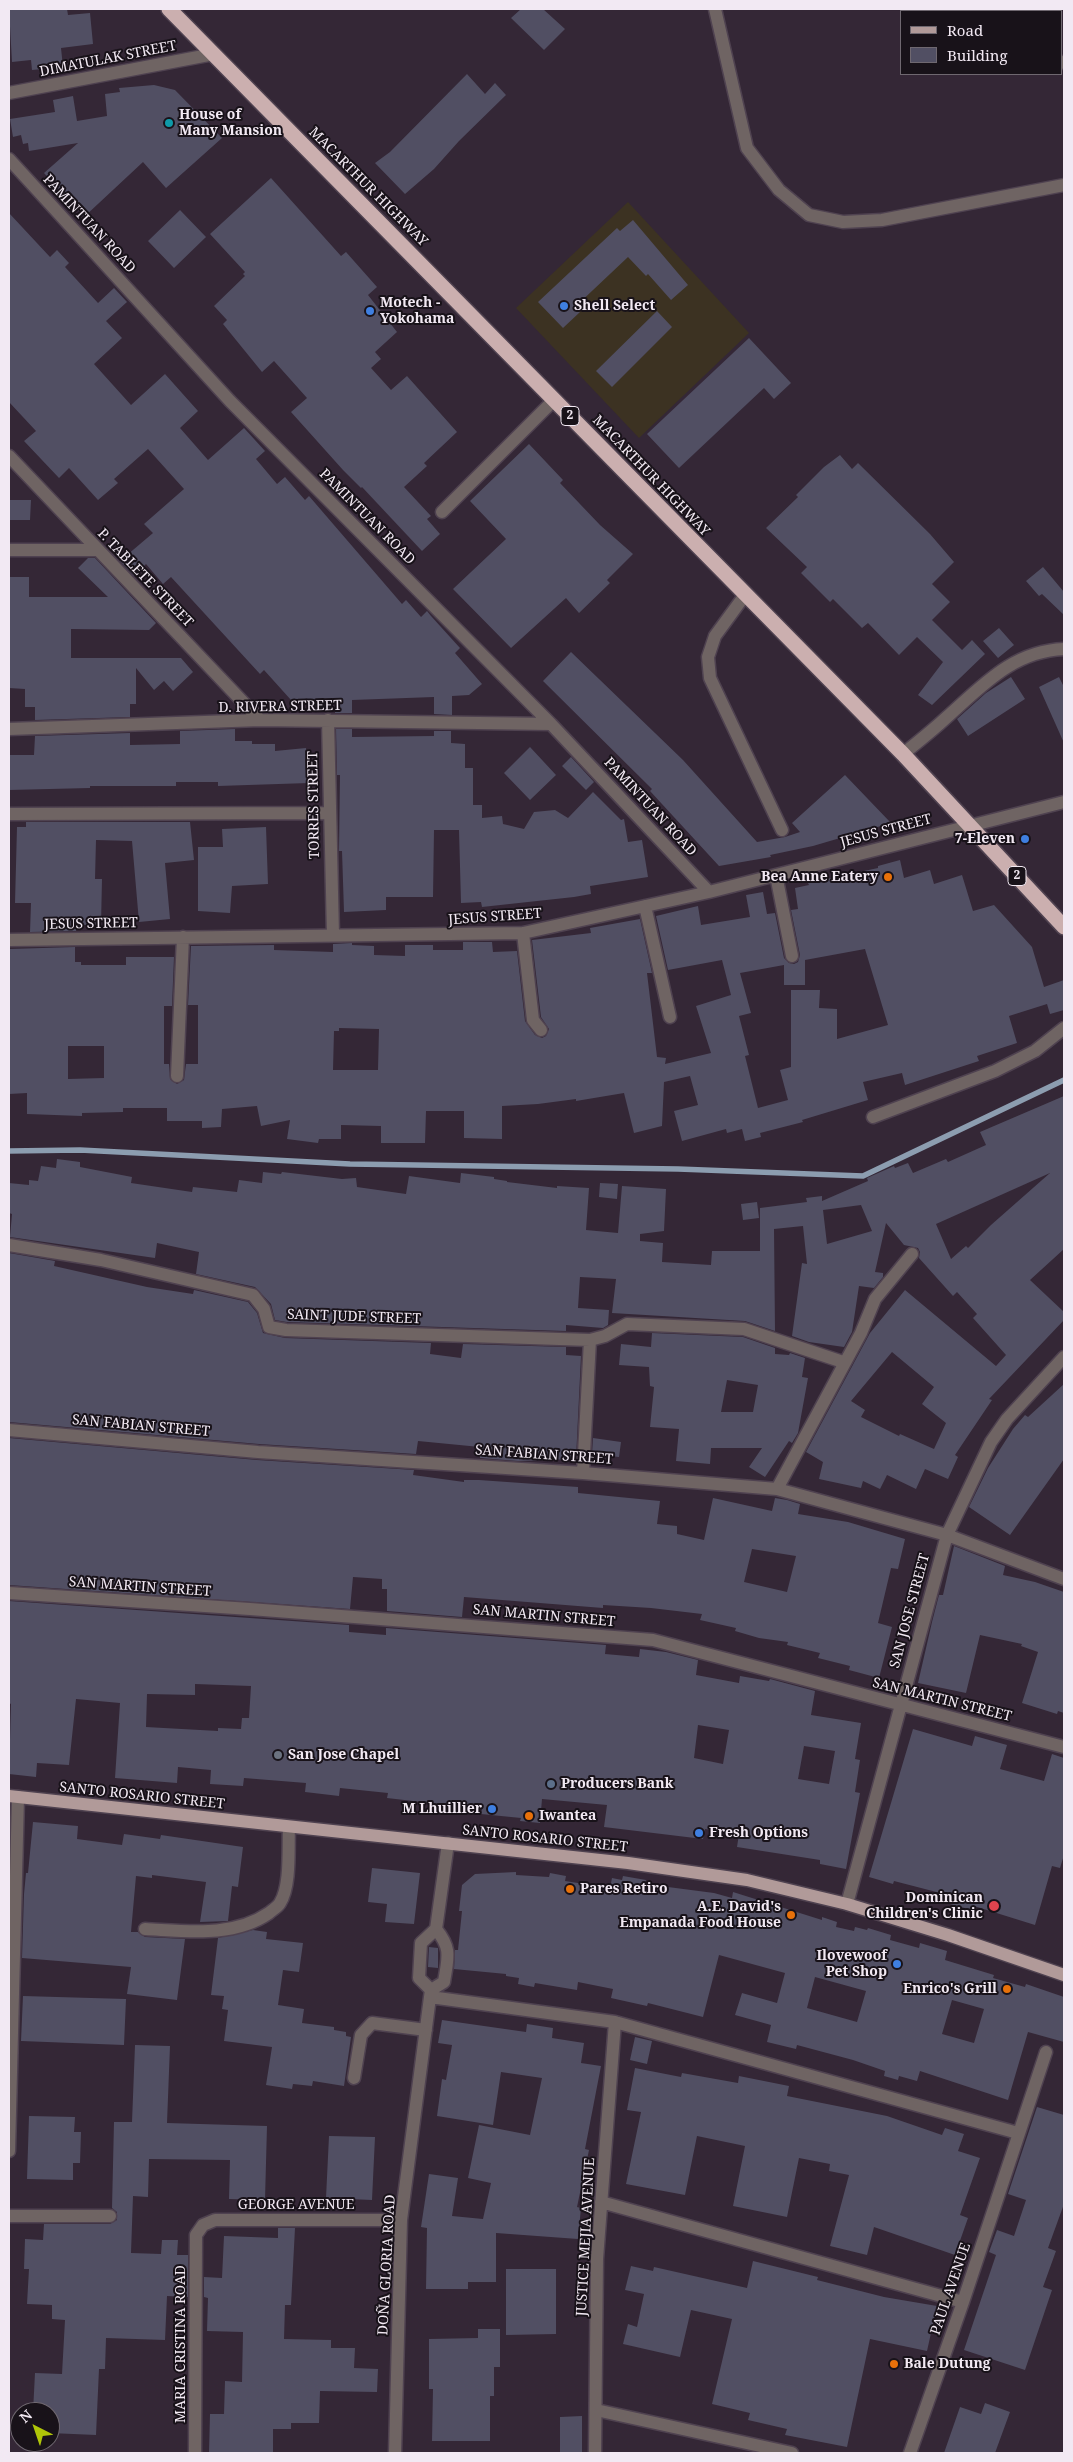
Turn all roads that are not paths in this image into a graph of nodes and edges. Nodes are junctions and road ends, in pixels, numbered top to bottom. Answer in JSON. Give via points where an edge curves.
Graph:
{"nodes":[{"id":1,"x":169,"y":9,"type":"edge"},
{"id":2,"x":715,"y":9,"type":"edge"},
{"id":3,"x":214,"y":54,"type":"junction"},
{"id":4,"x":9,"y":93,"type":"edge"},
{"id":5,"x":9,"y":159,"type":"edge"},
{"id":6,"x":1064,"y":185,"type":"edge"},
{"id":7,"x":554,"y":400,"type":"junction"},
{"id":8,"x":9,"y":456,"type":"edge"},
{"id":9,"x":442,"y":512,"type":"dead end"},
{"id":10,"x":9,"y":550,"type":"edge"},
{"id":11,"x":97,"y":550,"type":"junction"},
{"id":12,"x":745,"y":595,"type":"junction"},
{"id":13,"x":1064,"y":649,"type":"edge"},
{"id":14,"x":260,"y":720,"type":"junction"},
{"id":15,"x":328,"y":720,"type":"junction"},
{"id":16,"x":551,"y":724,"type":"junction"},
{"id":17,"x":9,"y":729,"type":"edge"},
{"id":18,"x":903,"y":754,"type":"junction"},
{"id":19,"x":1064,"y":802,"type":"edge"},
{"id":20,"x":328,"y":813,"type":"junction"},
{"id":21,"x":9,"y":814,"type":"edge"},
{"id":22,"x":970,"y":824,"type":"junction"},
{"id":23,"x":782,"y":830,"type":"dead end"},
{"id":24,"x":776,"y":875,"type":"junction"},
{"id":25,"x":709,"y":892,"type":"junction"},
{"id":26,"x":645,"y":906,"type":"junction"},
{"id":27,"x":1064,"y":927,"type":"edge"},
{"id":28,"x":523,"y":933,"type":"junction"},
{"id":29,"x":332,"y":935,"type":"junction"},
{"id":30,"x":183,"y":937,"type":"junction"},
{"id":31,"x":9,"y":940,"type":"edge"},
{"id":32,"x":792,"y":956,"type":"dead end"},
{"id":33,"x":670,"y":1018,"type":"dead end"},
{"id":34,"x":1064,"y":1028,"type":"edge"},
{"id":35,"x":541,"y":1030,"type":"dead end"},
{"id":36,"x":177,"y":1076,"type":"dead end"},
{"id":37,"x":874,"y":1117,"type":"dead end"},
{"id":38,"x":9,"y":1245,"type":"edge"},
{"id":39,"x":912,"y":1254,"type":"dead end"},
{"id":40,"x":590,"y":1340,"type":"junction"},
{"id":41,"x":1064,"y":1357,"type":"edge"},
{"id":42,"x":843,"y":1362,"type":"junction"},
{"id":43,"x":9,"y":1430,"type":"edge"},
{"id":44,"x":583,"y":1472,"type":"junction"},
{"id":45,"x":776,"y":1489,"type":"junction"},
{"id":46,"x":947,"y":1535,"type":"junction"},
{"id":47,"x":1064,"y":1579,"type":"edge"},
{"id":48,"x":9,"y":1593,"type":"edge"},
{"id":49,"x":900,"y":1706,"type":"junction"},
{"id":50,"x":1064,"y":1747,"type":"edge"},
{"id":51,"x":14,"y":1797,"type":"edge"},
{"id":52,"x":289,"y":1828,"type":"junction"},
{"id":53,"x":448,"y":1843,"type":"junction"},
{"id":54,"x":848,"y":1904,"type":"junction"},
{"id":55,"x":145,"y":1929,"type":"dead end"},
{"id":56,"x":436,"y":1929,"type":"junction"},
{"id":57,"x":1064,"y":1975,"type":"edge"},
{"id":58,"x":430,"y":1994,"type":"junction"},
{"id":59,"x":615,"y":2022,"type":"junction"},
{"id":60,"x":426,"y":2030,"type":"junction"},
{"id":61,"x":1046,"y":2052,"type":"dead end"},
{"id":62,"x":354,"y":2078,"type":"dead end"},
{"id":63,"x":10,"y":2101,"type":"edge"},
{"id":64,"x":1018,"y":2133,"type":"junction"},
{"id":65,"x":9,"y":2151,"type":"edge"},
{"id":66,"x":602,"y":2202,"type":"junction"},
{"id":67,"x":9,"y":2216,"type":"edge"},
{"id":68,"x":110,"y":2216,"type":"dead end"},
{"id":69,"x":401,"y":2220,"type":"junction"},
{"id":70,"x":196,"y":2235,"type":"joint"},
{"id":71,"x":963,"y":2302,"type":"junction"},
{"id":72,"x":596,"y":2410,"type":"junction"},
{"id":73,"x":195,"y":2453,"type":"edge"},
{"id":74,"x":395,"y":2453,"type":"edge"},
{"id":75,"x":596,"y":2453,"type":"edge"},
{"id":76,"x":792,"y":2453,"type":"edge"},
{"id":77,"x":910,"y":2453,"type":"edge"}],
"edges":[{"from":1,"to":3,"type":"highway","name":"MACARTHUR HIGHWAY","number":"2"},
{"from":2,"to":6,"type":"street","via":[[747,148],[779,190],[809,215],[844,222],[882,220]]},
{"from":3,"to":4,"type":"street","name":"DIMATULAK STREET"},
{"from":3,"to":7,"type":"highway","name":"MACARTHUR HIGHWAY","number":"2"},
{"from":5,"to":16,"type":"street","name":"PAMINTUAN ROAD","via":[[230,401]]},
{"from":7,"to":9,"type":"street"},
{"from":7,"to":12,"type":"highway","name":"MACARTHUR HIGHWAY","number":"2"},
{"from":8,"to":11,"type":"street","name":"P. TABLETE STREET"},
{"from":10,"to":11,"type":"street"},
{"from":11,"to":14,"type":"street","name":"P. TABLETE STREET"},
{"from":12,"to":18,"type":"highway","name":"MACARTHUR HIGHWAY","number":"2"},
{"from":12,"to":23,"type":"street","via":[[715,636],[708,657],[710,678]]},
{"from":13,"to":18,"type":"street","via":[[1027,657],[1004,667]]},
{"from":14,"to":15,"type":"street","name":"D. RIVERA STREET"},
{"from":14,"to":17,"type":"street","name":"D. RIVERA STREET"},
{"from":15,"to":16,"type":"street","name":"D. RIVERA STREET"},
{"from":15,"to":20,"type":"street","name":"TORRES STREET"},
{"from":16,"to":25,"type":"street","name":"PAMINTUAN ROAD"},
{"from":18,"to":22,"type":"highway","name":"MACARTHUR HIGHWAY","number":"2"},
{"from":19,"to":22,"type":"street","name":"JESUS STREET"},
{"from":20,"to":21,"type":"street"},
{"from":20,"to":29,"type":"street","name":"TORRES STREET"},
{"from":22,"to":24,"type":"street","name":"JESUS STREET"},
{"from":22,"to":27,"type":"highway","name":"MACARTHUR HIGHWAY","number":"2"},
{"from":24,"to":25,"type":"street","name":"JESUS STREET"},
{"from":24,"to":32,"type":"street"},
{"from":25,"to":26,"type":"street","name":"JESUS STREET"},
{"from":26,"to":28,"type":"street","name":"JESUS STREET"},
{"from":26,"to":33,"type":"street"},
{"from":28,"to":29,"type":"street","name":"JESUS STREET"},
{"from":28,"to":35,"type":"street","via":[[533,1020]]},
{"from":29,"to":30,"type":"street","name":"JESUS STREET"},
{"from":30,"to":31,"type":"street","name":"JESUS STREET"},
{"from":30,"to":36,"type":"street"},
{"from":34,"to":37,"type":"street","via":[[1035,1051],[995,1071]]},
{"from":38,"to":40,"type":"street","name":"SAINT JUDE STREET","via":[[100,1260],[253,1295],[264,1308],[269,1327],[286,1330]]},
{"from":39,"to":42,"type":"street","via":[[875,1299]]},
{"from":40,"to":42,"type":"street","via":[[627,1324],[744,1329]]},
{"from":40,"to":44,"type":"street"},
{"from":41,"to":46,"type":"street","name":"SAN JOSE STREET","via":[[1024,1398],[991,1442]]},
{"from":42,"to":45,"type":"street"},
{"from":43,"to":44,"type":"street","name":"SAN FABIAN STREET","via":[[258,1452]]},
{"from":44,"to":45,"type":"street","name":"SAN FABIAN STREET"},
{"from":45,"to":46,"type":"street","name":"SAN FABIAN STREET"},
{"from":46,"to":47,"type":"street","name":"SAN FABIAN STREET"},
{"from":46,"to":49,"type":"street","name":"SAN JOSE STREET"},
{"from":48,"to":49,"type":"street","name":"SAN MARTIN STREET","via":[[653,1640]]},
{"from":49,"to":50,"type":"street","name":"SAN MARTIN STREET"},
{"from":49,"to":54,"type":"street","name":"SAN JOSE STREET"},
{"from":51,"to":52,"type":"main road","name":"SANTO ROSARIO STREET"},
{"from":51,"to":63,"type":"street"},
{"from":52,"to":53,"type":"main road","name":"SANTO ROSARIO STREET"},
{"from":52,"to":55,"type":"street","via":[[286,1889],[280,1905],[258,1920],[220,1930]]},
{"from":53,"to":54,"type":"main road","name":"SANTO ROSARIO STREET","via":[[747,1880]]},
{"from":53,"to":56,"type":"street"},
{"from":54,"to":57,"type":"main road","name":"SANTO ROSARIO STREET"},
{"from":56,"to":58,"type":"street","via":[[421,1943],[419,1978]]},
{"from":56,"to":58,"type":"street","via":[[448,1944],[447,1966],[444,1982]]},
{"from":58,"to":59,"type":"street"},
{"from":58,"to":60,"type":"street","name":"DOÑA GLORIA ROAD"},
{"from":59,"to":64,"type":"street"},
{"from":59,"to":66,"type":"street","name":"JUSTICE MEJIA AVENUE"},
{"from":60,"to":62,"type":"street","via":[[372,2023],[361,2035]]},
{"from":60,"to":69,"type":"street","name":"DOÑA GLORIA ROAD"},
{"from":61,"to":64,"type":"street","name":"PAUL AVENUE"},
{"from":63,"to":65,"type":"street"},
{"from":64,"to":71,"type":"street","name":"PAUL AVENUE"},
{"from":66,"to":71,"type":"street"},
{"from":66,"to":72,"type":"street","name":"JUSTICE MEJIA AVENUE","via":[[597,2259]]},
{"from":67,"to":68,"type":"street"},
{"from":69,"to":70,"type":"street","name":"GEORGE AVENUE","via":[[215,2220],[203,2225]]},
{"from":69,"to":74,"type":"street","name":"DOÑA GLORIA ROAD"},
{"from":70,"to":73,"type":"street","name":"MARIA CRISTINA ROAD"},
{"from":71,"to":77,"type":"street","name":"PAUL AVENUE"},
{"from":72,"to":75,"type":"street","name":"JUSTICE MEJIA AVENUE"},
{"from":72,"to":76,"type":"street"}]}
